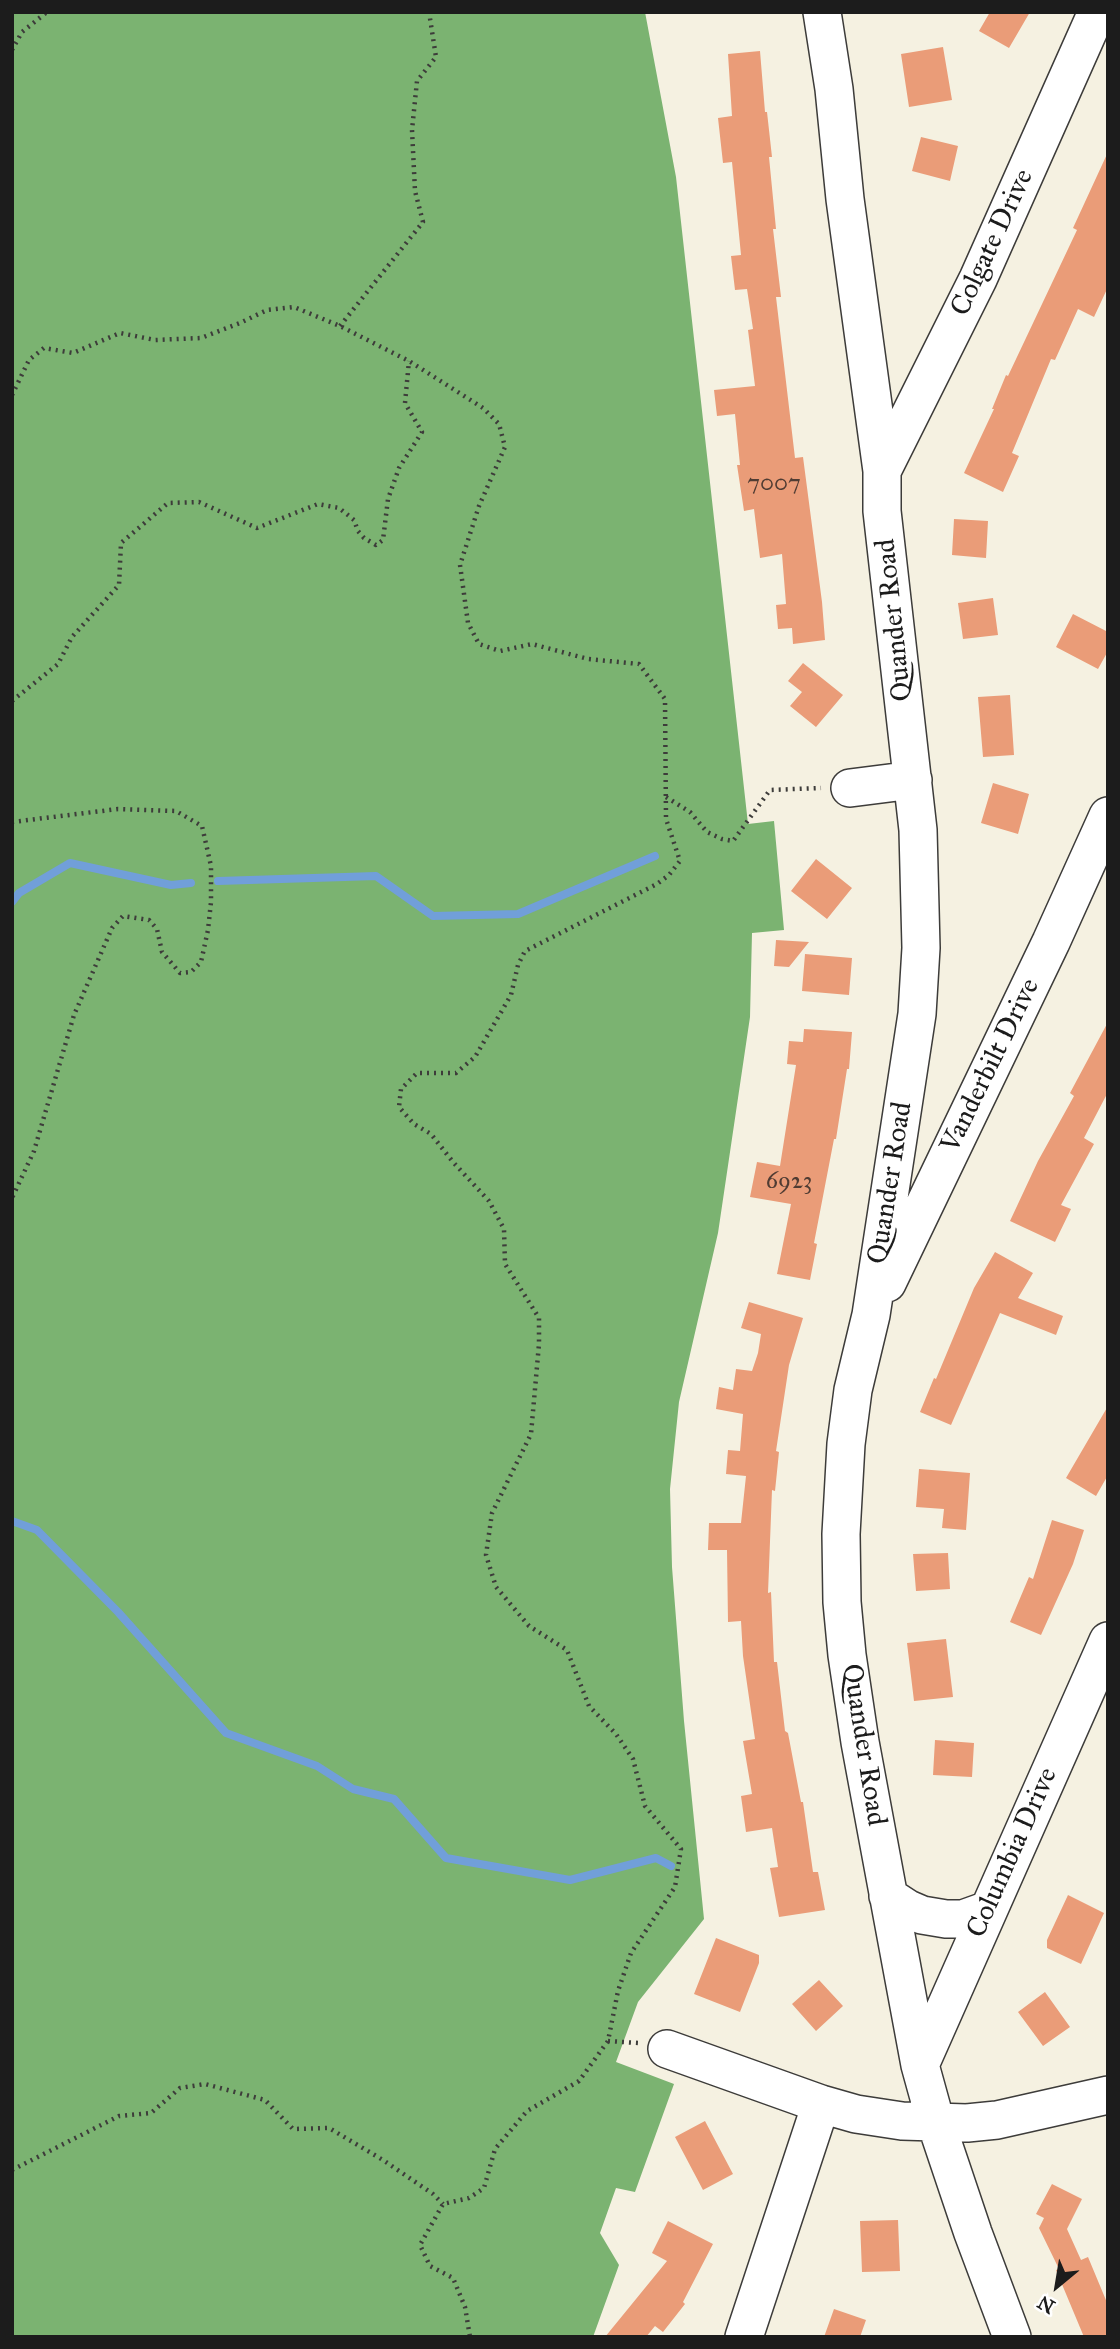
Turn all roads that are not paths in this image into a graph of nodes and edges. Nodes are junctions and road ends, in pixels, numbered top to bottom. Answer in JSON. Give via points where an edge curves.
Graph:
{"nodes":[{"id":1,"x":822,"y":12,"type":"edge"},
{"id":2,"x":1097,"y":12,"type":"edge"},
{"id":3,"x":882,"y":471,"type":"junction"},
{"id":4,"x":913,"y":780,"type":"junction"},
{"id":5,"x":850,"y":788,"type":"road end"},
{"id":6,"x":1108,"y":816,"type":"edge"},
{"id":7,"x":871,"y":1315,"type":"junction"},
{"id":8,"x":1108,"y":1641,"type":"edge"},
{"id":9,"x":888,"y":1896,"type":"junction"},
{"id":10,"x":988,"y":1910,"type":"junction"},
{"id":11,"x":667,"y":2049,"type":"dead end"},
{"id":12,"x":920,"y":2065,"type":"junction"},
{"id":13,"x":1108,"y":2095,"type":"edge"},
{"id":14,"x":821,"y":2104,"type":"junction"},
{"id":15,"x":936,"y":2123,"type":"junction"},
{"id":16,"x":744,"y":2337,"type":"edge"},
{"id":17,"x":1012,"y":2337,"type":"edge"}],
"edges":[{"from":1,"to":3,"type":"street","name":"Quander Road"},
{"from":2,"to":3,"type":"street","name":"Colgate Drive","via":[[978,279]]},
{"from":3,"to":4,"type":"street","name":"Quander Road","via":[[882,511]]},
{"from":4,"to":5,"type":"street"},
{"from":4,"to":7,"type":"street","name":"Quander Road","via":[[920,921],[917,1014]]},
{"from":6,"to":7,"type":"street","name":"Vanderbilt Drive"},
{"from":7,"to":9,"type":"street","name":"Quander Road","via":[[846,1444],[842,1602],[860,1742]]},
{"from":8,"to":10,"type":"street","name":"Columbia Drive"},
{"from":9,"to":10,"type":"street","via":[[922,1915],[946,1920]]},
{"from":9,"to":12,"type":"street","name":"Quander Road"},
{"from":10,"to":12,"type":"street","name":"Columbia Drive"},
{"from":11,"to":14,"type":"street"},
{"from":12,"to":15,"type":"street","name":"Quander Road"},
{"from":13,"to":15,"type":"street","via":[[997,2120]]},
{"from":14,"to":15,"type":"street","via":[[856,2114]]},
{"from":14,"to":16,"type":"street"},
{"from":15,"to":17,"type":"street","name":"Quander Road"}]}
